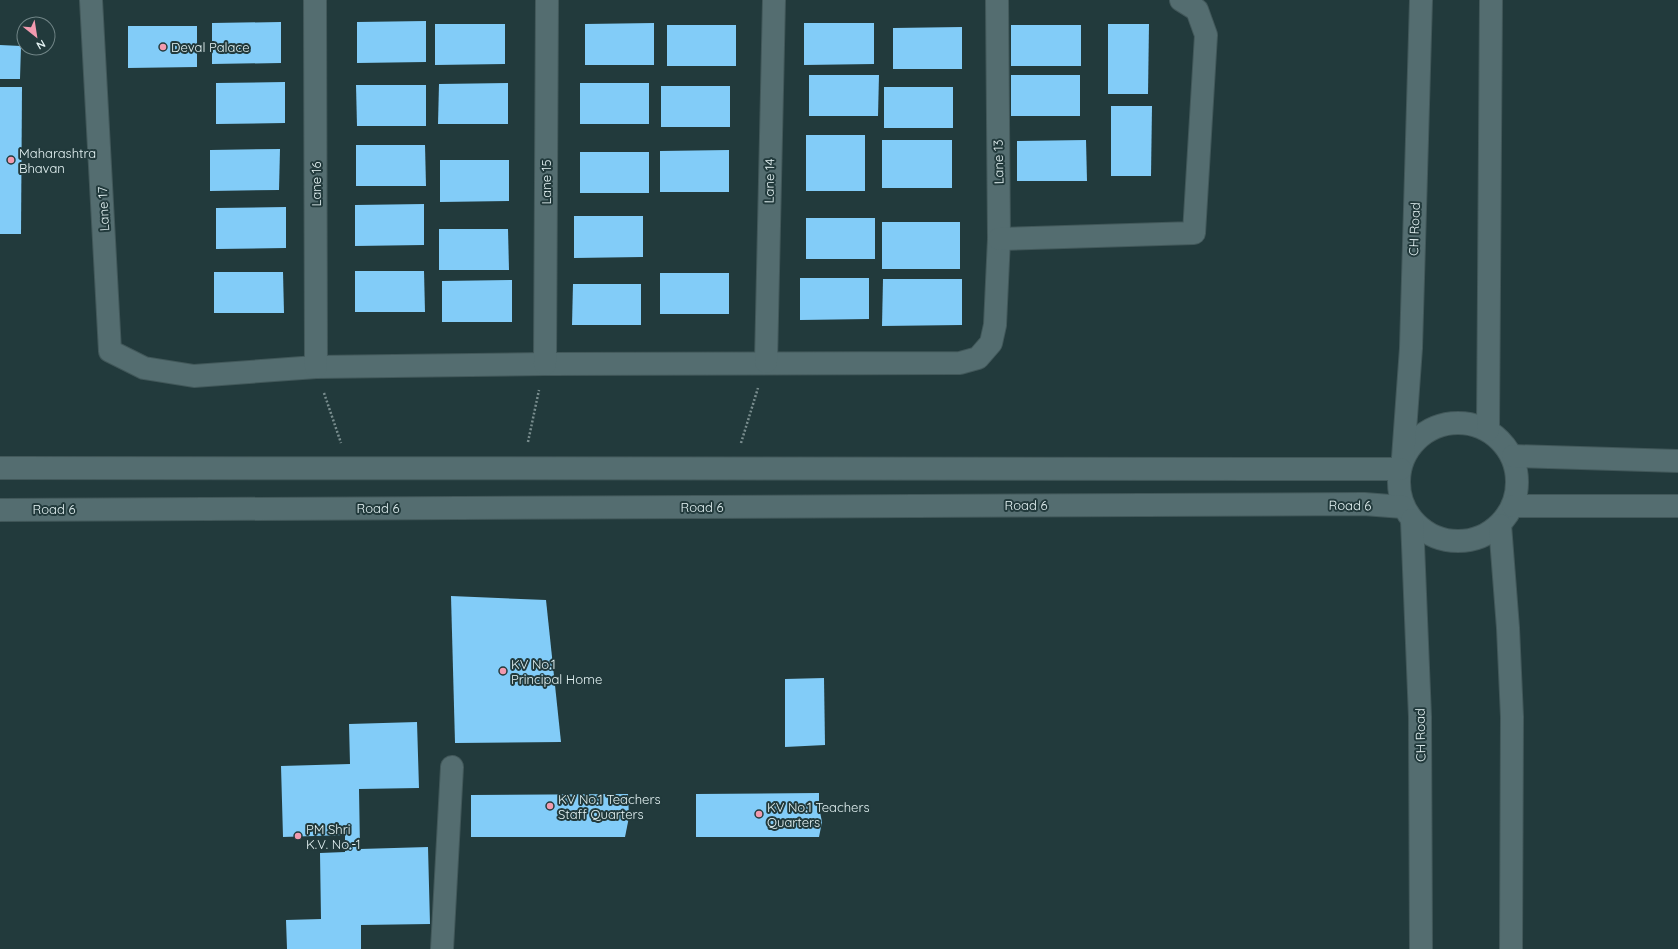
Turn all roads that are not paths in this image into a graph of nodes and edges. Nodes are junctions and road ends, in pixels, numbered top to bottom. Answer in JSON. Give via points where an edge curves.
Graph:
{"nodes":[{"id":1,"x":91,"y":0,"type":"edge"},
{"id":2,"x":315,"y":0,"type":"edge"},
{"id":3,"x":547,"y":0,"type":"edge"},
{"id":4,"x":774,"y":0,"type":"edge"},
{"id":5,"x":996,"y":0,"type":"edge"},
{"id":6,"x":1180,"y":0,"type":"edge"},
{"id":7,"x":1421,"y":0,"type":"edge"},
{"id":8,"x":1491,"y":0,"type":"edge"},
{"id":9,"x":999,"y":239,"type":"junction"},
{"id":10,"x":766,"y":362,"type":"junction"},
{"id":11,"x":545,"y":364,"type":"junction"},
{"id":12,"x":316,"y":367,"type":"junction"},
{"id":13,"x":1488,"y":430,"type":"junction"},
{"id":14,"x":1513,"y":456,"type":"junction"},
{"id":15,"x":1678,"y":460,"type":"edge"},
{"id":16,"x":1401,"y":464,"type":"junction"},
{"id":17,"x":0,"y":468,"type":"edge"},
{"id":18,"x":1513,"y":506,"type":"junction"},
{"id":19,"x":1678,"y":506,"type":"edge"},
{"id":20,"x":0,"y":510,"type":"edge"},
{"id":21,"x":1408,"y":514,"type":"junction"},
{"id":22,"x":1500,"y":524,"type":"junction"},
{"id":23,"x":452,"y":767,"type":"dead end"},
{"id":24,"x":442,"y":949,"type":"edge"},
{"id":25,"x":1421,"y":949,"type":"edge"},
{"id":26,"x":1511,"y":949,"type":"edge"}],
"edges":[{"from":1,"to":12,"type":"street","name":"Lane 17","via":[[110,351],[144,368],[194,376]]},
{"from":2,"to":12,"type":"street","name":"Lane 16"},
{"from":3,"to":11,"type":"street","name":"Lane 15"},
{"from":4,"to":10,"type":"street","name":"Lane 14"},
{"from":5,"to":9,"type":"street","name":"Lane 13"},
{"from":6,"to":9,"type":"street","via":[[1197,10],[1206,35],[1194,234]]},
{"from":7,"to":16,"type":"street","name":"CH Road","via":[[1411,348]]},
{"from":8,"to":13,"type":"street"},
{"from":9,"to":10,"type":"street","name":"Lane 13","via":[[992,343],[978,358],[960,363]]},
{"from":10,"to":11,"type":"street","name":"Lane 13"},
{"from":11,"to":12,"type":"street","name":"Lane 13"},
{"from":13,"to":14,"type":"street","name":"CH Road"},
{"from":13,"to":16,"type":"street","name":"CH Road","via":[[1469,423],[1449,423],[1430,429],[1414,442]]},
{"from":14,"to":15,"type":"street"},
{"from":14,"to":18,"type":"street","name":"CH Road","via":[[1518,475]]},
{"from":16,"to":17,"type":"street","via":[[733,468]]},
{"from":16,"to":21,"type":"street","name":"CH Road","via":[[1398,488]]},
{"from":18,"to":19,"type":"street"},
{"from":18,"to":22,"type":"street","name":"CH Road"},
{"from":20,"to":21,"type":"street","name":"Road 6","via":[[1364,504]]},
{"from":21,"to":22,"type":"street","name":"CH Road","via":[[1427,533],[1445,540],[1465,541],[1484,536]]},
{"from":21,"to":25,"type":"street","name":"CH Road","via":[[1420,717]]},
{"from":22,"to":26,"type":"street","via":[[1512,717]]},
{"from":23,"to":24,"type":"street"}]}
